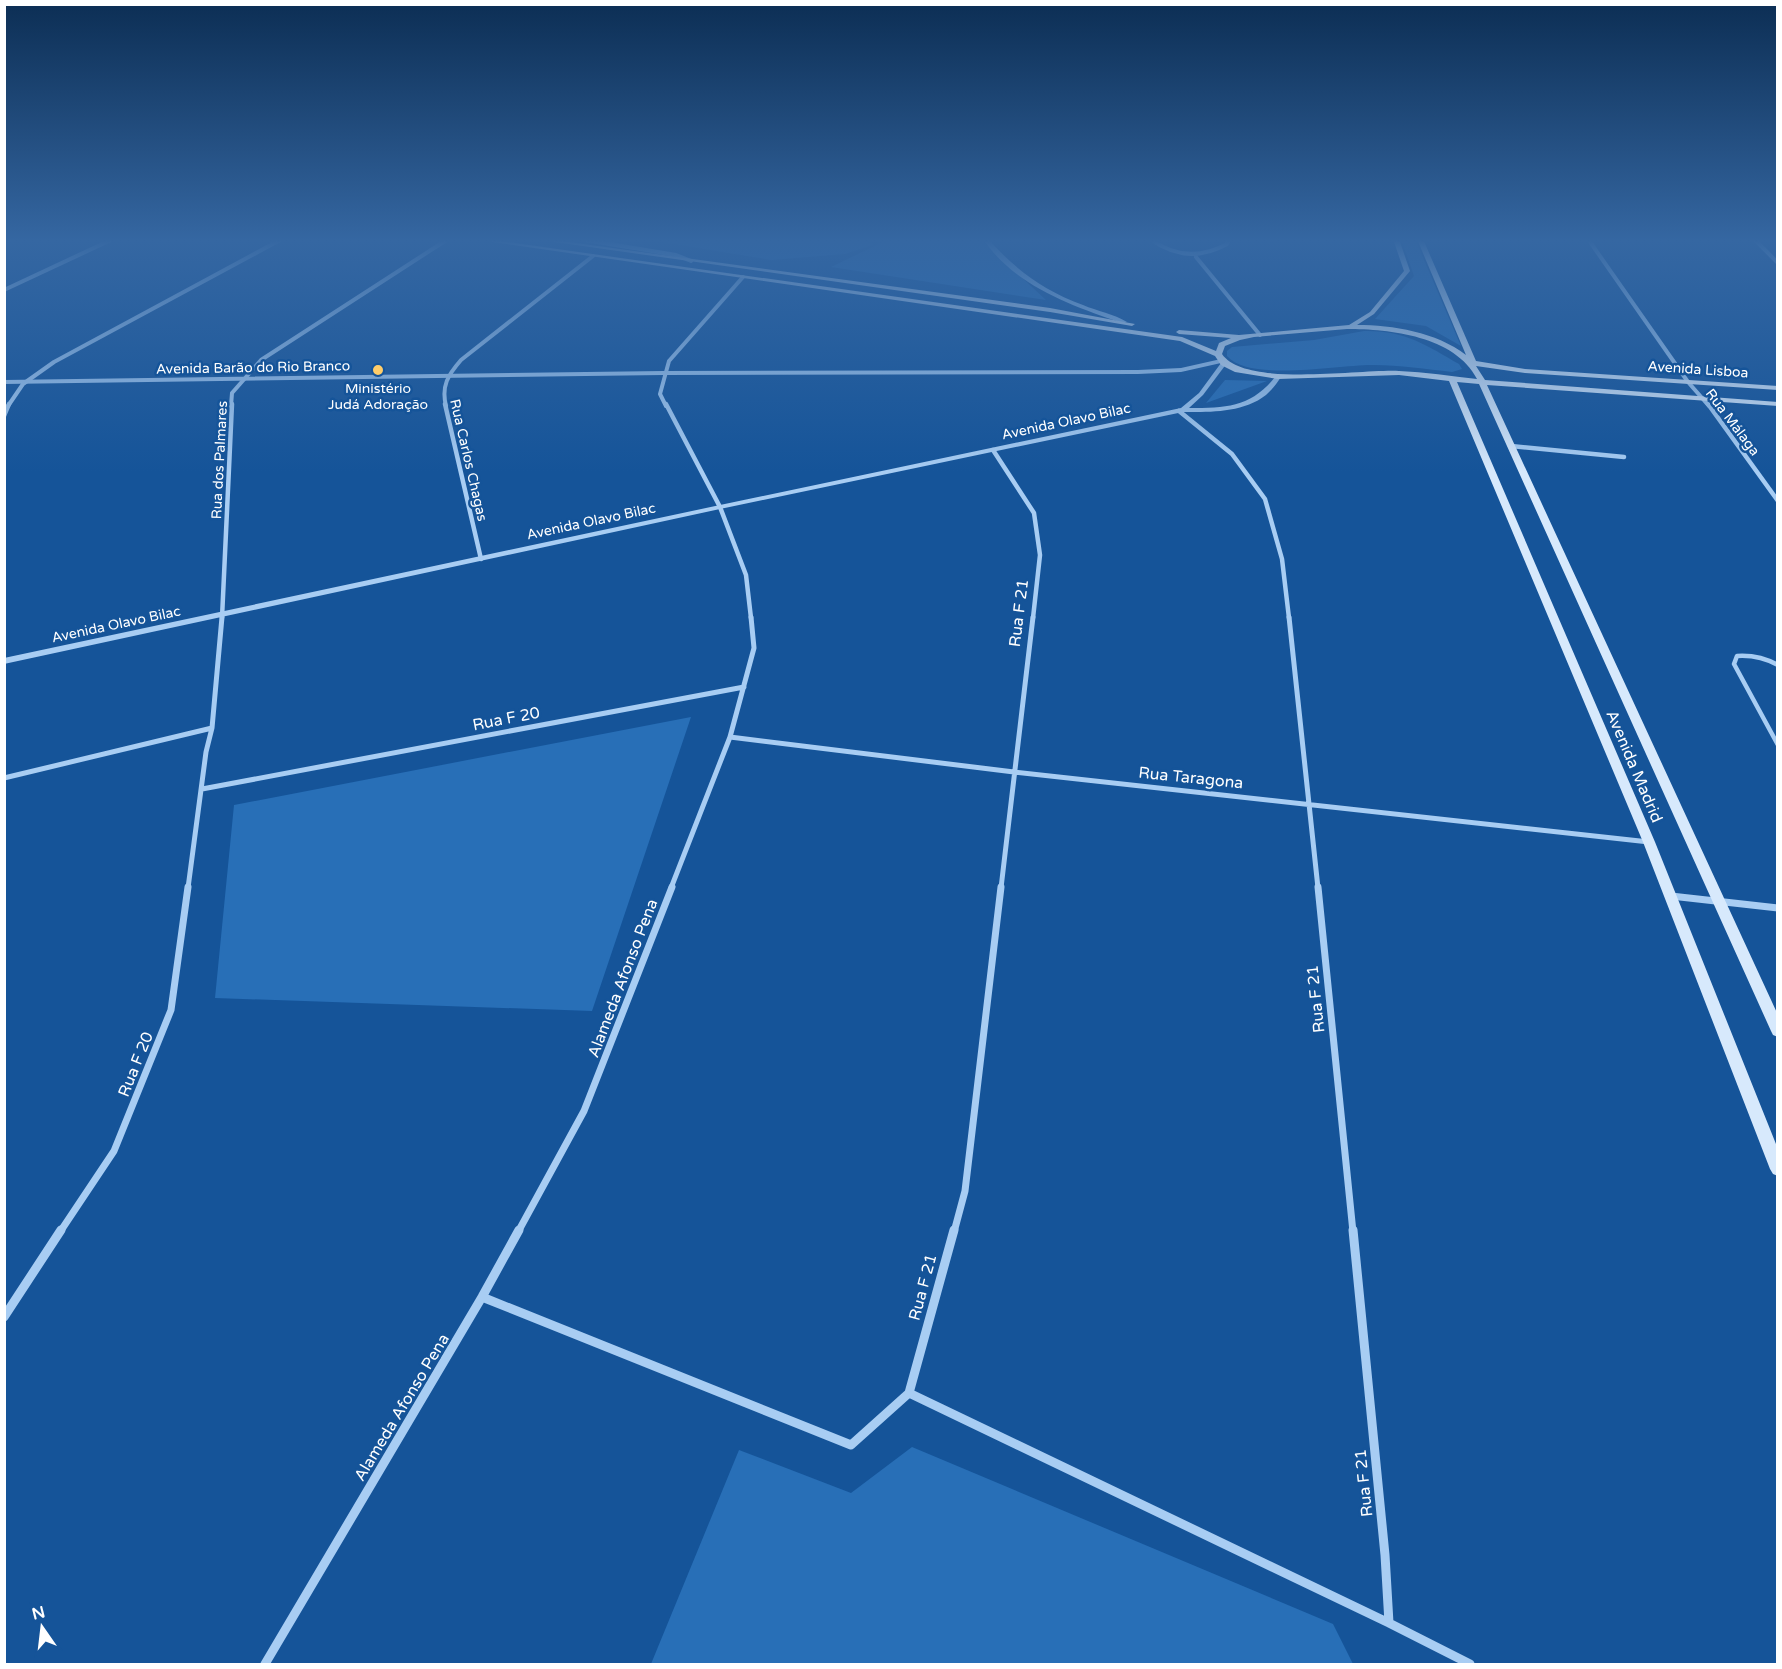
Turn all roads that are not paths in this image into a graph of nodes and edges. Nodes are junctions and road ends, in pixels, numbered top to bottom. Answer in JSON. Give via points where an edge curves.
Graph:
{"nodes":[{"id":1,"x":138,"y":317,"type":"edge"},
{"id":2,"x":328,"y":317,"type":"edge"},
{"id":3,"x":515,"y":317,"type":"edge"},
{"id":4,"x":708,"y":317,"type":"edge"},
{"id":5,"x":1025,"y":317,"type":"edge"},
{"id":6,"x":1092,"y":317,"type":"edge"},
{"id":7,"x":1111,"y":317,"type":"edge"},
{"id":8,"x":1245,"y":317,"type":"edge"},
{"id":9,"x":1366,"y":317,"type":"edge"},
{"id":10,"x":1453,"y":317,"type":"edge"},
{"id":11,"x":1642,"y":317,"type":"edge"},
{"id":12,"x":1124,"y":322,"type":"junction"},
{"id":13,"x":1351,"y":326,"type":"junction"},
{"id":14,"x":1260,"y":335,"type":"junction"},
{"id":15,"x":1243,"y":336,"type":"junction"},
{"id":16,"x":1221,"y":360,"type":"junction"},
{"id":17,"x":1473,"y":363,"type":"junction"},
{"id":18,"x":663,"y":373,"type":"junction"},
{"id":19,"x":447,"y":376,"type":"junction"},
{"id":20,"x":1278,"y":377,"type":"junction"},
{"id":21,"x":243,"y":379,"type":"junction"},
{"id":22,"x":1452,"y":379,"type":"junction"},
{"id":23,"x":1482,"y":381,"type":"junction"},
{"id":24,"x":4,"y":382,"type":"edge"},
{"id":25,"x":23,"y":382,"type":"junction"},
{"id":26,"x":1688,"y":382,"type":"junction"},
{"id":27,"x":1778,"y":388,"type":"edge"},
{"id":28,"x":1703,"y":398,"type":"junction"},
{"id":29,"x":1778,"y":404,"type":"edge"},
{"id":30,"x":1181,"y":411,"type":"junction"},
{"id":31,"x":4,"y":416,"type":"edge"},
{"id":32,"x":1511,"y":446,"type":"junction"},
{"id":33,"x":993,"y":450,"type":"junction"},
{"id":34,"x":1624,"y":457,"type":"dead end"},
{"id":35,"x":1778,"y":501,"type":"edge"},
{"id":36,"x":720,"y":507,"type":"junction"},
{"id":37,"x":481,"y":559,"type":"junction"},
{"id":38,"x":222,"y":615,"type":"junction"},
{"id":39,"x":4,"y":661,"type":"edge"},
{"id":40,"x":1778,"y":665,"type":"edge"},
{"id":41,"x":744,"y":687,"type":"junction"},
{"id":42,"x":213,"y":728,"type":"junction"},
{"id":43,"x":730,"y":737,"type":"junction"},
{"id":44,"x":1778,"y":745,"type":"edge"},
{"id":45,"x":1014,"y":772,"type":"junction"},
{"id":46,"x":4,"y":778,"type":"edge"},
{"id":47,"x":202,"y":789,"type":"junction"},
{"id":48,"x":1310,"y":803,"type":"junction"},
{"id":49,"x":1649,"y":842,"type":"junction"},
{"id":50,"x":1671,"y":896,"type":"junction"},
{"id":51,"x":1717,"y":901,"type":"junction"},
{"id":52,"x":1778,"y":908,"type":"edge"},
{"id":53,"x":1778,"y":1031,"type":"edge"},
{"id":54,"x":1778,"y":1169,"type":"edge"},
{"id":55,"x":482,"y":1297,"type":"junction"},
{"id":56,"x":4,"y":1317,"type":"edge"},
{"id":57,"x":909,"y":1393,"type":"junction"},
{"id":58,"x":1389,"y":1623,"type":"junction"},
{"id":59,"x":265,"y":1665,"type":"edge"},
{"id":60,"x":1470,"y":1665,"type":"edge"}],
"edges":[{"from":1,"to":25,"type":"street"},
{"from":2,"to":21,"type":"street","name":"Rua dos Palmares","via":[[261,360]]},
{"from":3,"to":19,"type":"street","name":"Rua Carlos Chagas","via":[[460,360]]},
{"from":4,"to":18,"type":"street"},
{"from":5,"to":16,"type":"main road","name":"Avenida Lisboa","via":[[1182,339]]},
{"from":6,"to":12,"type":"main road"},
{"from":7,"to":12,"type":"street"},
{"from":8,"to":14,"type":"street"},
{"from":9,"to":13,"type":"main road"},
{"from":10,"to":17,"type":"main road","name":"Avenida Madrid"},
{"from":11,"to":26,"type":"street","name":"Rua Málaga"},
{"from":12,"to":15,"type":"main road","via":[[1174,332]]},
{"from":13,"to":14,"type":"main road"},
{"from":13,"to":17,"type":"main road","via":[[1404,330],[1443,344]]},
{"from":14,"to":15,"type":"main road"},
{"from":15,"to":16,"type":"main road","via":[[1222,345]]},
{"from":16,"to":18,"type":"street","name":"Avenida Barão do Rio Branco","via":[[1181,370],[1138,372]]},
{"from":16,"to":20,"type":"main road","name":"Avenida Lisboa","via":[[1251,374]]},
{"from":16,"to":30,"type":"street","via":[[1201,394]]},
{"from":17,"to":23,"type":"main road","name":"Avenida Madrid"},
{"from":17,"to":26,"type":"main road","name":"Avenida Lisboa"},
{"from":18,"to":19,"type":"street","name":"Avenida Barão do Rio Branco"},
{"from":18,"to":36,"type":"street","name":"Alameda Afonso Pena","via":[[660,394]]},
{"from":19,"to":21,"type":"street","name":"Avenida Barão do Rio Branco"},
{"from":19,"to":37,"type":"street","name":"Rua Carlos Chagas","via":[[443,394]]},
{"from":20,"to":22,"type":"main road","name":"Avenida Lisboa","via":[[1387,372]]},
{"from":20,"to":30,"type":"street","name":"Avenida Olavo Bilac","via":[[1264,394],[1250,401],[1209,410]]},
{"from":21,"to":25,"type":"street","name":"Avenida Barão do Rio Branco"},
{"from":21,"to":38,"type":"street","name":"Rua dos Palmares","via":[[232,393]]},
{"from":22,"to":23,"type":"main road","name":"Avenida Lisboa"},
{"from":22,"to":49,"type":"main road","name":"Avenida Madrid"},
{"from":23,"to":28,"type":"main road","name":"Avenida Lisboa"},
{"from":23,"to":32,"type":"main road","name":"Avenida Madrid"},
{"from":24,"to":25,"type":"street","name":"Avenida Barão do Rio Branco"},
{"from":25,"to":31,"type":"street","via":[[11,397]]},
{"from":26,"to":27,"type":"main road","name":"Avenida Lisboa"},
{"from":26,"to":28,"type":"street","name":"Rua Málaga"},
{"from":28,"to":29,"type":"main road","name":"Avenida Lisboa"},
{"from":28,"to":35,"type":"street","name":"Rua Málaga"},
{"from":30,"to":33,"type":"street","name":"Avenida Olavo Bilac"},
{"from":30,"to":48,"type":"street","name":"Rua F 21","via":[[1232,454],[1265,499],[1282,559]]},
{"from":32,"to":34,"type":"street"},
{"from":32,"to":51,"type":"main road","name":"Avenida Madrid"},
{"from":33,"to":36,"type":"street","name":"Avenida Olavo Bilac"},
{"from":33,"to":45,"type":"street","name":"Rua F 21","via":[[1034,513],[1040,555]]},
{"from":36,"to":37,"type":"street","name":"Avenida Olavo Bilac"},
{"from":36,"to":41,"type":"street","name":"Alameda Afonso Pena","via":[[746,575],[754,648]]},
{"from":37,"to":38,"type":"street","name":"Avenida Olavo Bilac"},
{"from":38,"to":39,"type":"street","name":"Avenida Olavo Bilac"},
{"from":38,"to":42,"type":"street","name":"Rua F 20"},
{"from":40,"to":44,"type":"lane","via":[[1750,654],[1737,656],[1734,664]]},
{"from":41,"to":43,"type":"street","name":"Alameda Afonso Pena"},
{"from":41,"to":47,"type":"street","name":"Rua F 20"},
{"from":42,"to":46,"type":"street"},
{"from":42,"to":47,"type":"street","name":"Rua F 20"},
{"from":43,"to":45,"type":"street","name":"Rua Taragona"},
{"from":43,"to":55,"type":"street","name":"Alameda Afonso Pena","via":[[584,1111]]},
{"from":45,"to":48,"type":"street","name":"Rua Taragona"},
{"from":45,"to":57,"type":"street","name":"Rua F 21","via":[[965,1191]]},
{"from":47,"to":56,"type":"street","name":"Rua F 20","via":[[171,1010],[114,1151]]},
{"from":48,"to":49,"type":"street","name":"Rua Taragona"},
{"from":48,"to":58,"type":"street","name":"Rua F 21"},
{"from":49,"to":50,"type":"main road","name":"Avenida Madrid"},
{"from":50,"to":51,"type":"street"},
{"from":50,"to":54,"type":"main road","name":"Avenida Madrid"},
{"from":51,"to":52,"type":"street"},
{"from":51,"to":53,"type":"main road","name":"Avenida Madrid"},
{"from":55,"to":57,"type":"street","via":[[852,1445]]},
{"from":55,"to":59,"type":"street","name":"Alameda Afonso Pena"},
{"from":57,"to":58,"type":"street"},
{"from":58,"to":60,"type":"street"}]}
